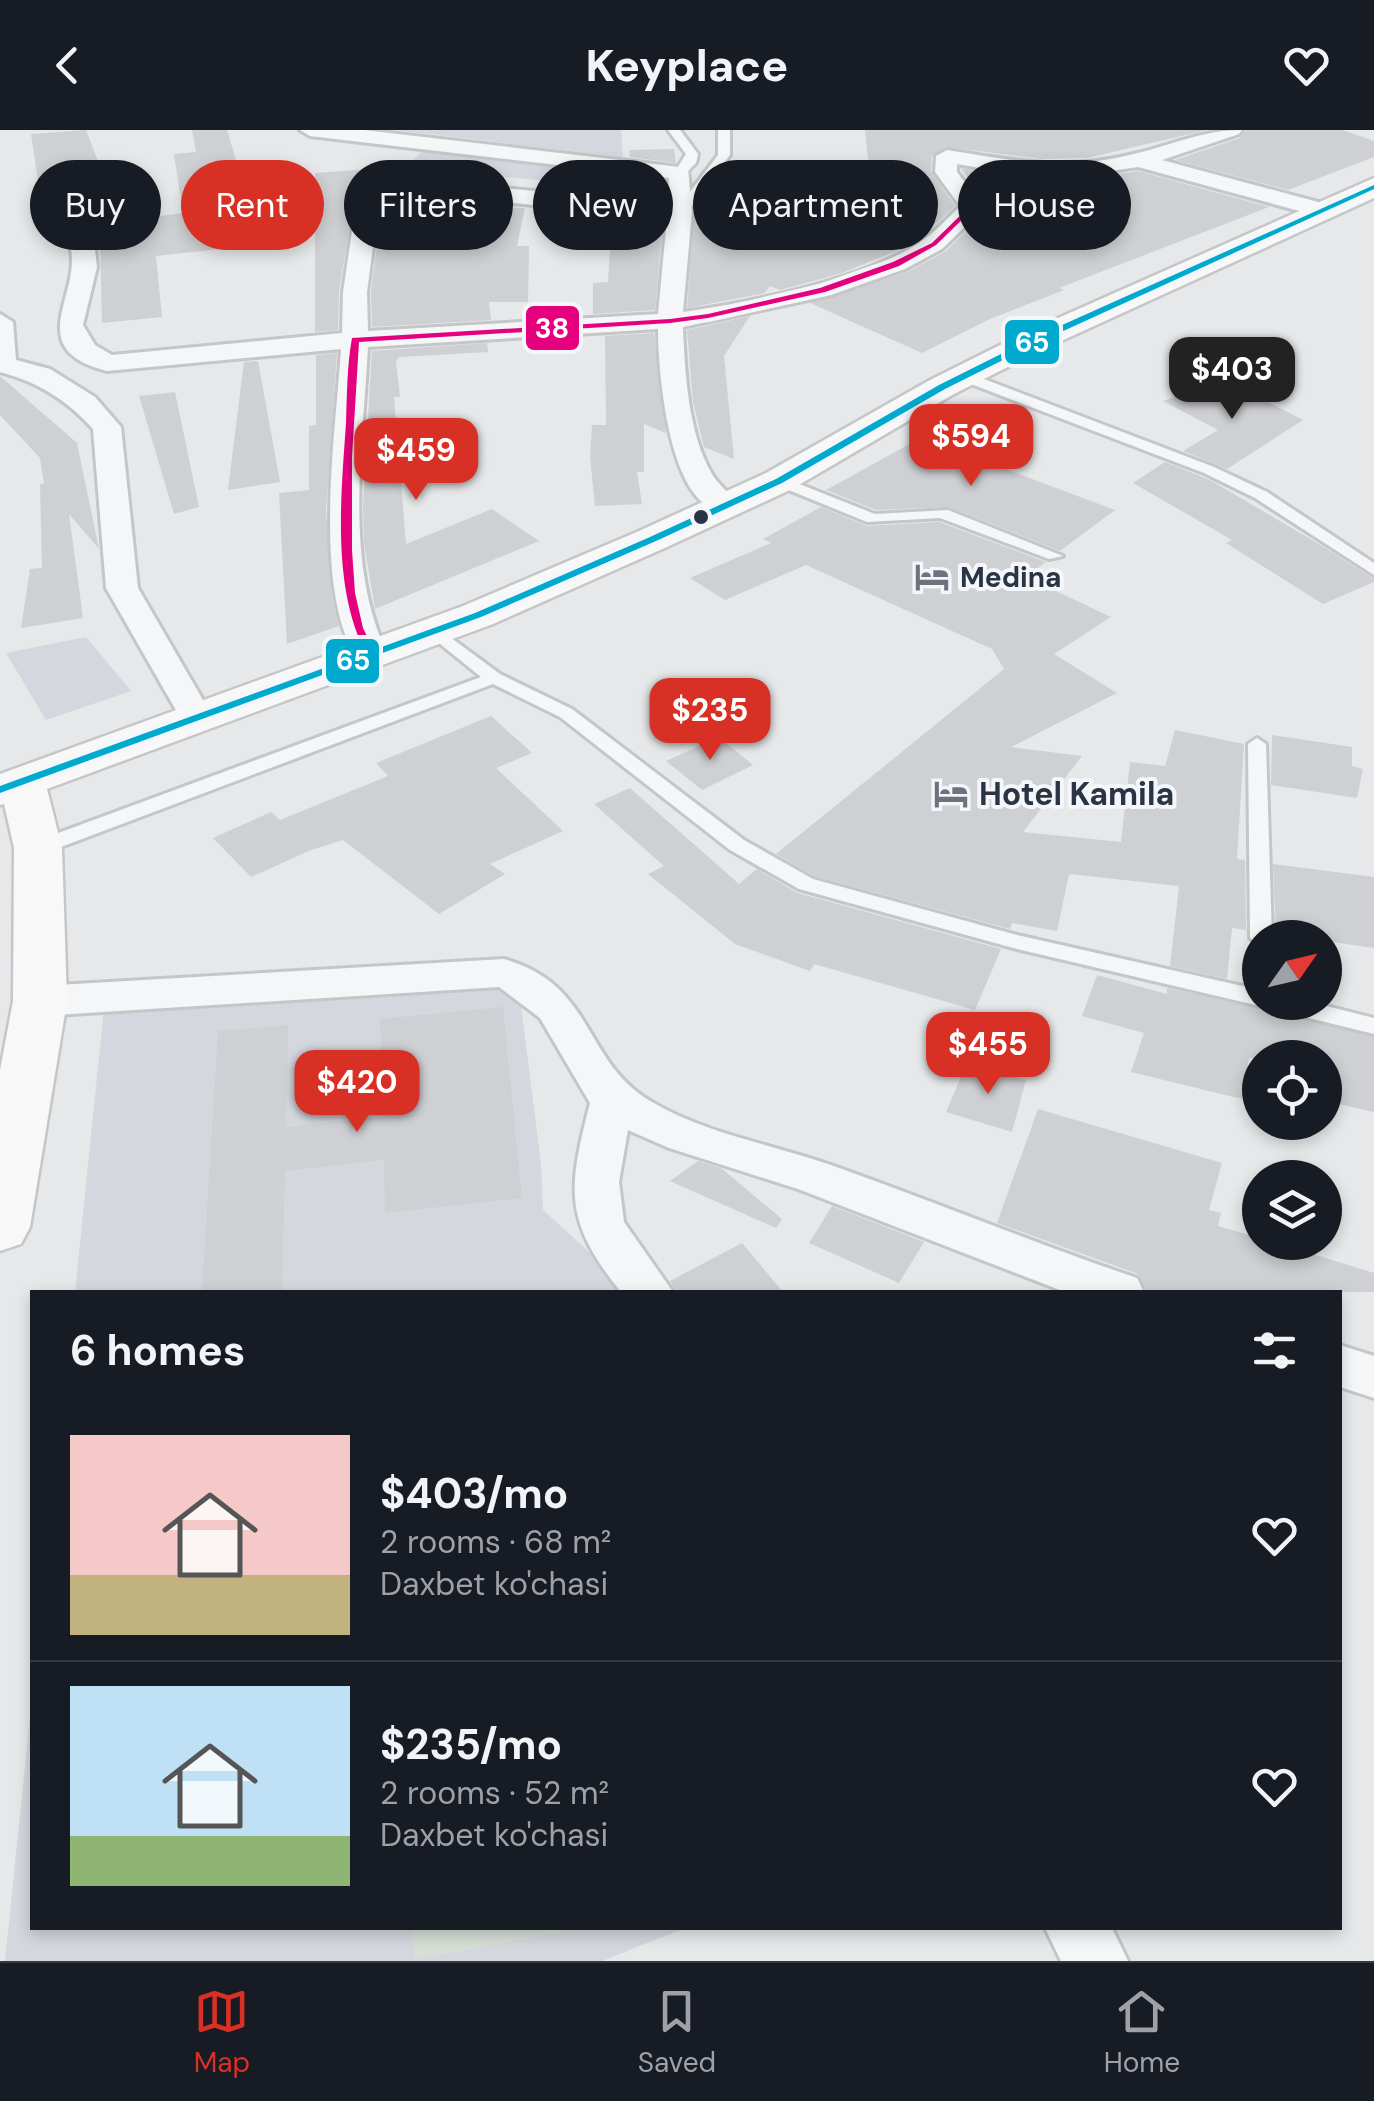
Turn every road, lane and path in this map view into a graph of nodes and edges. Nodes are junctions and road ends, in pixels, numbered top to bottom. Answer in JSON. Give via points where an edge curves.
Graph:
{"nodes":[{"id":1,"x":310,"y":130,"type":"edge"},
{"id":2,"x":674,"y":130,"type":"edge"},
{"id":3,"x":724,"y":130,"type":"edge"},
{"id":4,"x":1232,"y":130,"type":"edge"},
{"id":5,"x":992,"y":160,"type":"edge"},
{"id":6,"x":1139,"y":160,"type":"junction"},
{"id":7,"x":1131,"y":161,"type":"edge"},
{"id":8,"x":680,"y":173,"type":"junction"},
{"id":9,"x":1374,"y":187,"type":"edge"},
{"id":10,"x":958,"y":188,"type":"edge"},
{"id":11,"x":1321,"y":210,"type":"junction"},
{"id":12,"x":682,"y":212,"type":"junction"},
{"id":13,"x":958,"y":221,"type":"edge"},
{"id":14,"x":83,"y":250,"type":"edge"},
{"id":15,"x":670,"y":321,"type":"junction"},
{"id":16,"x":0,"y":322,"type":"edge"},
{"id":17,"x":356,"y":340,"type":"junction"},
{"id":18,"x":6,"y":365,"type":"edge"},
{"id":19,"x":964,"y":376,"type":"junction"},
{"id":20,"x":779,"y":481,"type":"junction"},
{"id":21,"x":723,"y":504,"type":"junction"},
{"id":22,"x":1055,"y":556,"type":"dead end"},
{"id":23,"x":1374,"y":570,"type":"edge"},
{"id":24,"x":435,"y":631,"type":"junction"},
{"id":25,"x":371,"y":654,"type":"junction"},
{"id":26,"x":494,"y":678,"type":"junction"},
{"id":27,"x":197,"y":719,"type":"junction"},
{"id":28,"x":1257,"y":744,"type":"dead end"},
{"id":29,"x":11,"y":785,"type":"edge"},
{"id":30,"x":38,"y":848,"type":"junction"},
{"id":31,"x":1261,"y":920,"type":"edge"},
{"id":32,"x":1242,"y":994,"type":"edge"},
{"id":33,"x":40,"y":1001,"type":"junction"},
{"id":34,"x":1342,"y":1018,"type":"edge"},
{"id":35,"x":1374,"y":1026,"type":"edge"},
{"id":36,"x":614,"y":1100,"type":"junction"},
{"id":37,"x":0,"y":1227,"type":"edge"},
{"id":38,"x":647,"y":1290,"type":"edge"},
{"id":39,"x":1114,"y":1290,"type":"edge"},
{"id":40,"x":1342,"y":1367,"type":"edge"},
{"id":41,"x":1374,"y":1377,"type":"edge"},
{"id":42,"x":1078,"y":1930,"type":"edge"},
{"id":43,"x":1096,"y":1961,"type":"edge"}],
"edges":[{"from":1,"to":8,"type":"street"},
{"from":2,"to":8,"type":"lane","via":[[692,154]]},
{"from":3,"to":12,"type":"lane","via":[[724,155]]},
{"from":4,"to":6,"type":"street"},
{"from":5,"to":10,"type":"street","via":[[943,149],[946,172]]},
{"from":6,"to":7,"type":"street"},
{"from":6,"to":11,"type":"street"},
{"from":8,"to":12,"type":"street"},
{"from":9,"to":11,"type":"main road"},
{"from":11,"to":19,"type":"main road"},
{"from":12,"to":15,"type":"street"},
{"from":12,"to":17,"type":"street","via":[[409,186],[382,190],[368,198],[355,292]]},
{"from":13,"to":15,"type":"street","via":[[934,244],[896,264],[822,290]]},
{"from":14,"to":17,"type":"street","via":[[68,316],[71,334],[108,363]]},
{"from":15,"to":17,"type":"street"},
{"from":15,"to":21,"type":"street","via":[[691,460]]},
{"from":16,"to":18,"type":"street"},
{"from":17,"to":25,"type":"street","via":[[347,561],[354,622]]},
{"from":18,"to":27,"type":"street","via":[[41,375],[107,426],[122,588]]},
{"from":19,"to":20,"type":"main road"},
{"from":19,"to":23,"type":"lane","via":[[1209,470]]},
{"from":20,"to":21,"type":"main road"},
{"from":20,"to":22,"type":"lane","via":[[872,518],[942,513]]},
{"from":21,"to":24,"type":"main road"},
{"from":24,"to":25,"type":"main road"},
{"from":24,"to":26,"type":"lane"},
{"from":25,"to":27,"type":"main road"},
{"from":26,"to":30,"type":"lane"},
{"from":26,"to":32,"type":"lane","via":[[566,713],[736,844],[806,884]]},
{"from":27,"to":29,"type":"main road"},
{"from":28,"to":31,"type":"lane"},
{"from":29,"to":30,"type":"main road"},
{"from":30,"to":33,"type":"main road"},
{"from":33,"to":36,"type":"street","via":[[504,973],[535,987]]},
{"from":33,"to":37,"type":"main road"},
{"from":34,"to":35,"type":"lane"},
{"from":36,"to":38,"type":"street","via":[[593,1181],[596,1216]]},
{"from":36,"to":39,"type":"street","via":[[657,1124]]},
{"from":40,"to":41,"type":"street"},
{"from":42,"to":43,"type":"street"}]}
